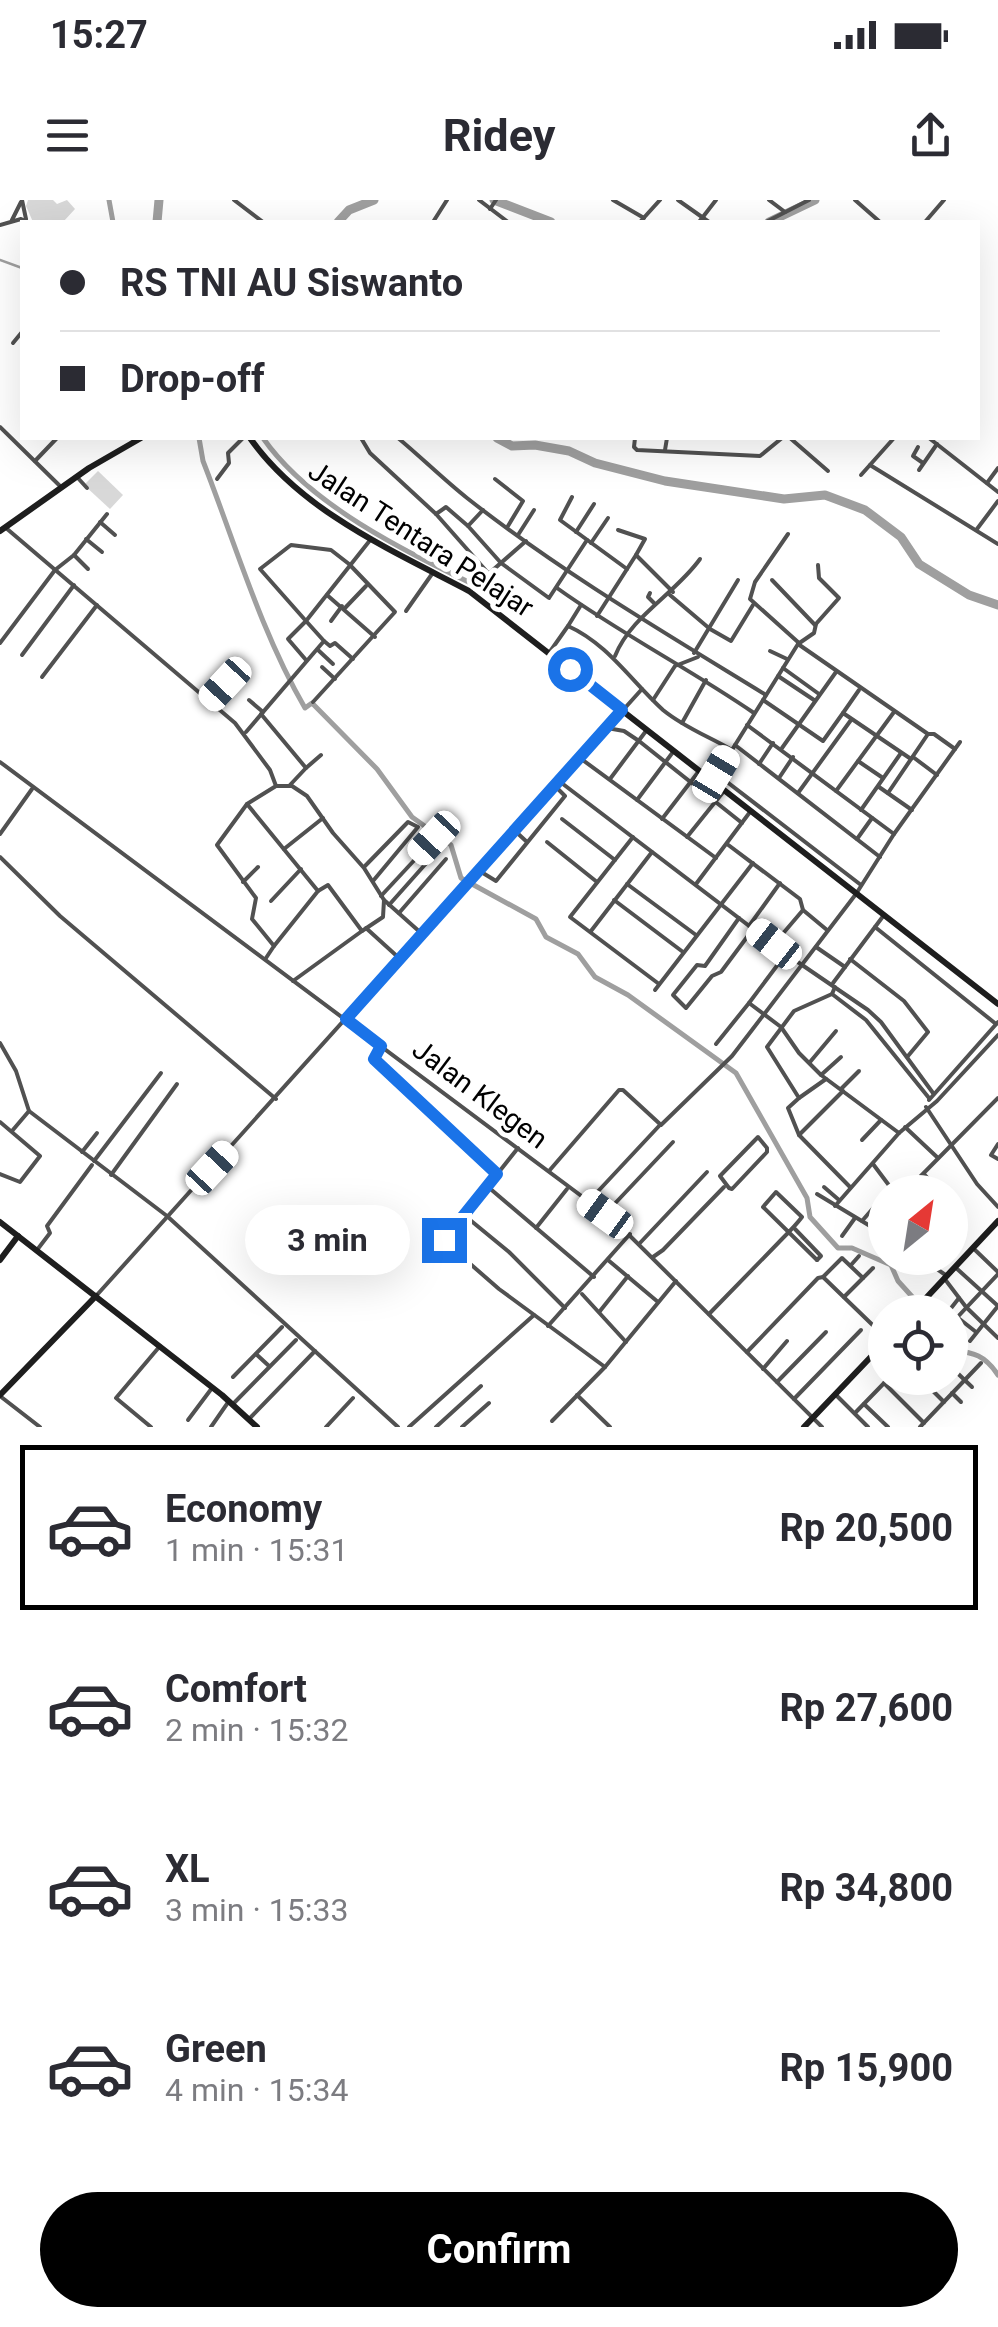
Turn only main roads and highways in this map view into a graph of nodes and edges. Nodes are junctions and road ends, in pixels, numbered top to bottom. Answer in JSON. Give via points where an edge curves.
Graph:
{"nodes":[{"id":1,"x":138,"y":440,"type":"edge"},
{"id":2,"x":252,"y":440,"type":"edge"},
{"id":3,"x":3,"y":530,"type":"edge"},
{"id":4,"x":998,"y":1004,"type":"edge"},
{"id":5,"x":998,"y":1221,"type":"edge"},
{"id":6,"x":0,"y":1222,"type":"edge"},
{"id":7,"x":18,"y":1236,"type":"junction"},
{"id":8,"x":0,"y":1260,"type":"edge"},
{"id":9,"x":929,"y":1295,"type":"edge"},
{"id":10,"x":96,"y":1296,"type":"junction"},
{"id":11,"x":868,"y":1359,"type":"edge"},
{"id":12,"x":0,"y":1396,"type":"edge"},
{"id":13,"x":257,"y":1427,"type":"edge"},
{"id":14,"x":804,"y":1427,"type":"edge"}],
"edges":[{"from":1,"to":3,"type":"main road"},
{"from":2,"to":4,"type":"main road","name":"Jalan Tentara Pelajar","via":[[280,473],[371,540],[432,574],[473,587],[646,731]]},
{"from":5,"to":9,"type":"main road"},
{"from":6,"to":7,"type":"main road"},
{"from":7,"to":8,"type":"main road"},
{"from":7,"to":10,"type":"main road"},
{"from":10,"to":12,"type":"main road"},
{"from":10,"to":13,"type":"main road"},
{"from":11,"to":14,"type":"main road"}]}
